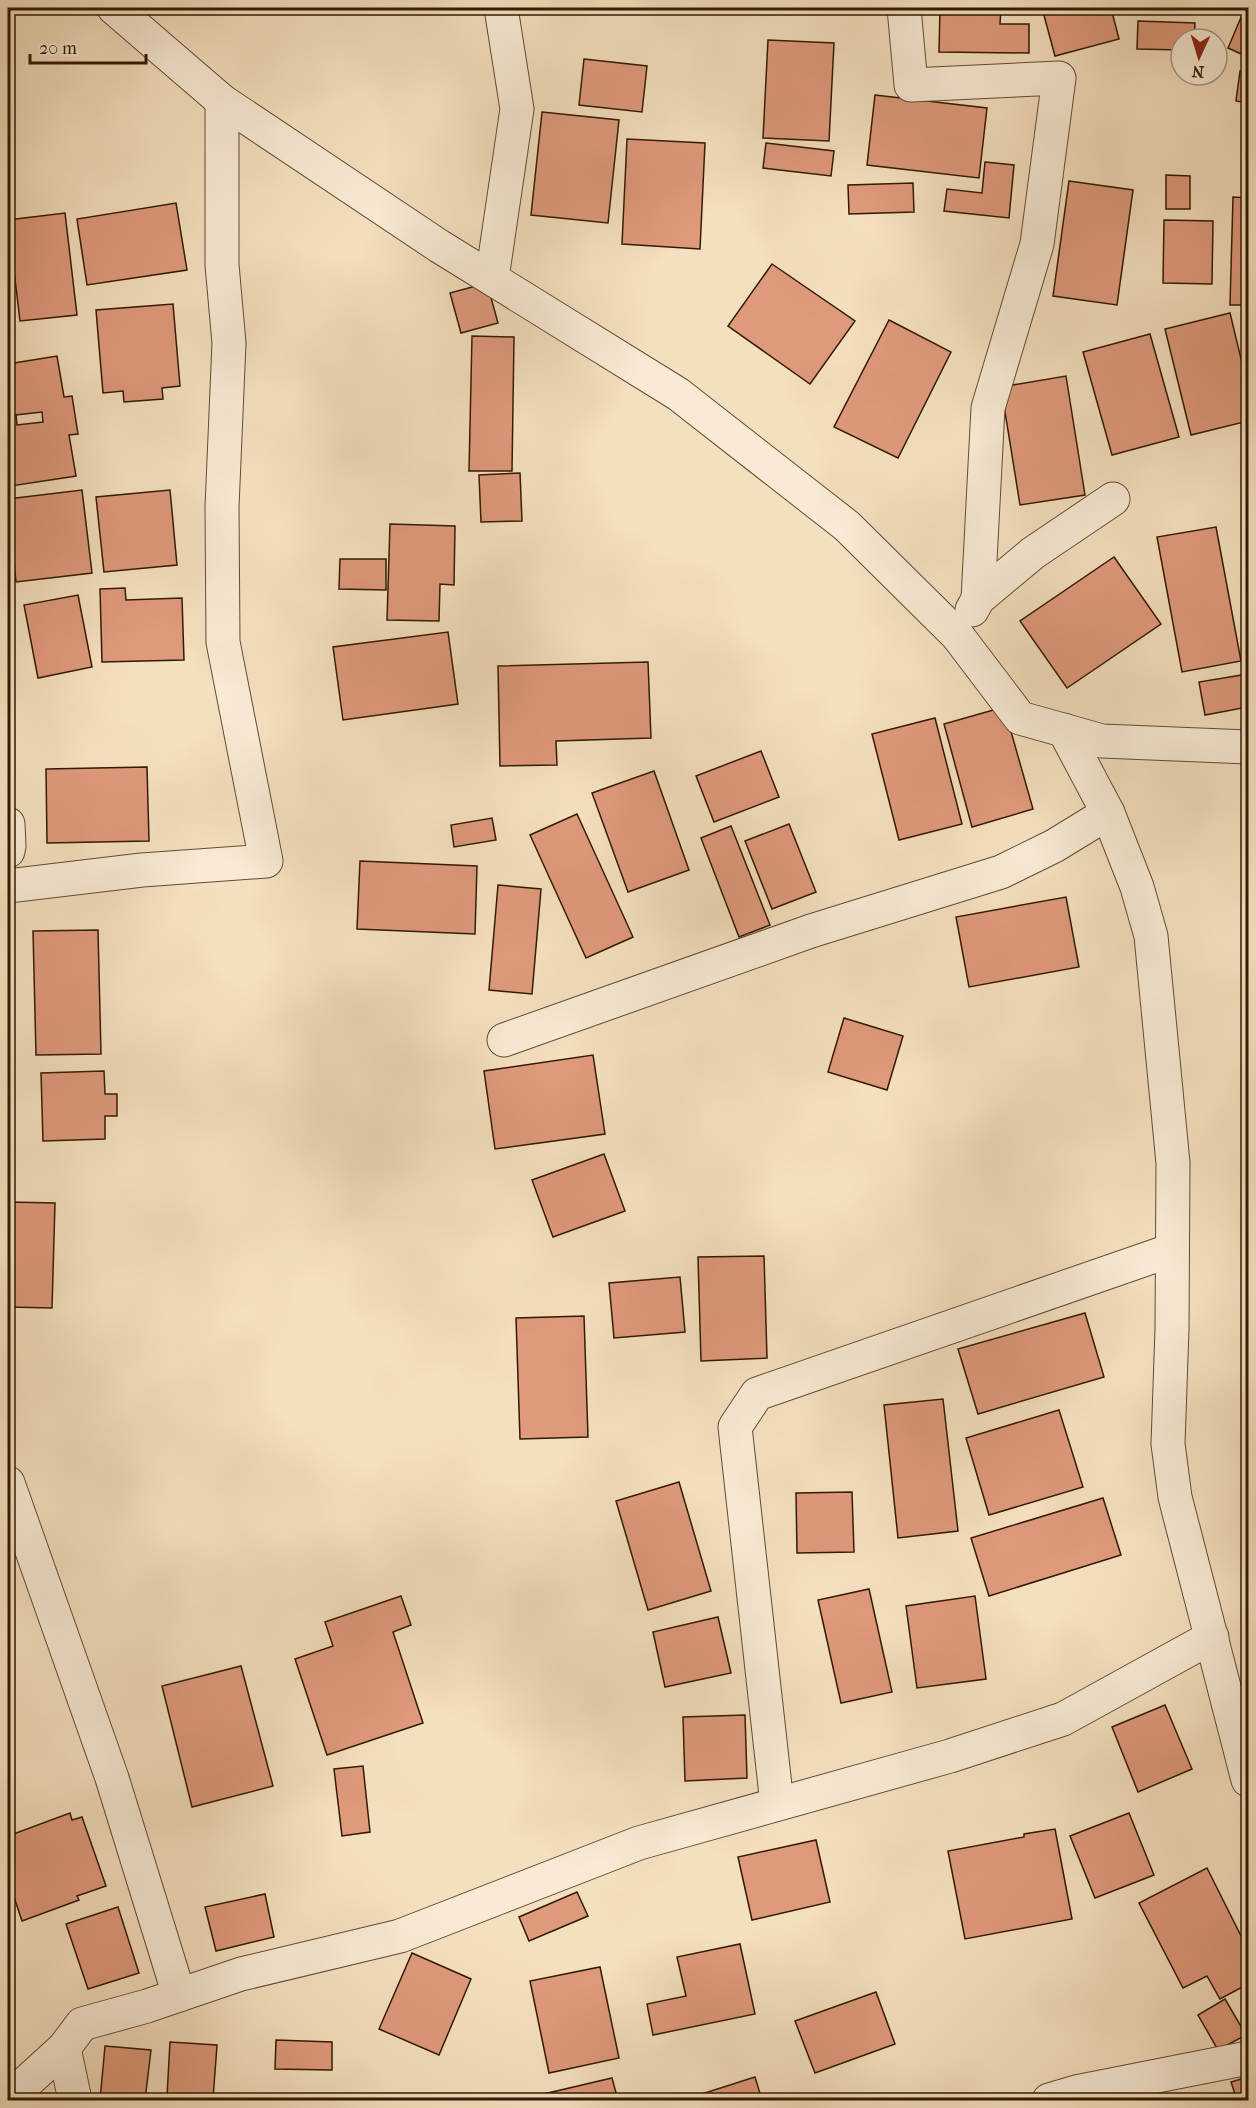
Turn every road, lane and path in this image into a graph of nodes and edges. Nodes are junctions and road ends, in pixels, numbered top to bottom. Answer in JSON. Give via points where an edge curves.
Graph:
{"nodes":[{"id":1,"x":114,"y":8,"type":"edge"},
{"id":2,"x":501,"y":8,"type":"edge"},
{"id":3,"x":904,"y":8,"type":"edge"},
{"id":4,"x":222,"y":101,"type":"junction"},
{"id":5,"x":492,"y":278,"type":"junction"},
{"id":6,"x":1113,"y":499,"type":"dead end"},
{"id":7,"x":978,"y":599,"type":"junction"},
{"id":8,"x":957,"y":634,"type":"junction"},
{"id":9,"x":1064,"y":730,"type":"junction"},
{"id":10,"x":1102,"y":741,"type":"junction"},
{"id":11,"x":1248,"y":747,"type":"edge"},
{"id":12,"x":1103,"y":805,"type":"junction"},
{"id":13,"x":8,"y":824,"type":"edge"},
{"id":14,"x":8,"y":850,"type":"edge"},
{"id":15,"x":8,"y":886,"type":"edge"},
{"id":16,"x":504,"y":1040,"type":"dead end"},
{"id":17,"x":1172,"y":1250,"type":"junction"},
{"id":18,"x":8,"y":1483,"type":"edge"},
{"id":19,"x":1212,"y":1637,"type":"junction"},
{"id":20,"x":1244,"y":1741,"type":"edge"},
{"id":21,"x":1248,"y":1780,"type":"edge"},
{"id":22,"x":777,"y":1804,"type":"junction"},
{"id":23,"x":179,"y":1995,"type":"junction"},
{"id":24,"x":64,"y":2048,"type":"junction"},
{"id":25,"x":1248,"y":2058,"type":"edge"},
{"id":26,"x":8,"y":2099,"type":"edge"},
{"id":27,"x":75,"y":2100,"type":"edge"},
{"id":28,"x":1049,"y":2100,"type":"edge"}],
"edges":[{"from":1,"to":4,"type":"street"},
{"from":2,"to":5,"type":"street","via":[[517,109]]},
{"from":3,"to":7,"type":"street","via":[[911,85],[1059,78],[1037,244],[988,408]]},
{"from":4,"to":5,"type":"street"},
{"from":4,"to":15,"type":"street","via":[[222,265],[229,343],[222,507],[223,642],[266,861],[142,870]]},
{"from":5,"to":8,"type":"street","via":[[678,394],[847,526]]},
{"from":6,"to":7,"type":"street","via":[[1033,553]]},
{"from":7,"to":8,"type":"street"},
{"from":8,"to":9,"type":"street","via":[[1020,718]]},
{"from":9,"to":10,"type":"street"},
{"from":9,"to":12,"type":"street"},
{"from":10,"to":11,"type":"street"},
{"from":10,"to":12,"type":"street"},
{"from":12,"to":16,"type":"street","via":[[1054,846],[1001,872],[811,931]]},
{"from":12,"to":17,"type":"street","via":[[1137,887],[1151,936],[1173,1163]]},
{"from":13,"to":14,"type":"street"},
{"from":17,"to":19,"type":"street","via":[[1168,1444],[1175,1497]]},
{"from":17,"to":22,"type":"street","via":[[757,1394],[735,1427]]},
{"from":18,"to":23,"type":"street","via":[[112,1778]]},
{"from":19,"to":20,"type":"street"},
{"from":19,"to":22,"type":"street","via":[[1063,1719],[950,1756]]},
{"from":20,"to":21,"type":"street"},
{"from":22,"to":23,"type":"street","via":[[639,1843],[400,1936],[241,1974]]},
{"from":23,"to":24,"type":"street","via":[[82,2024]]},
{"from":24,"to":26,"type":"street"},
{"from":24,"to":27,"type":"street"},
{"from":25,"to":28,"type":"street"}]}
